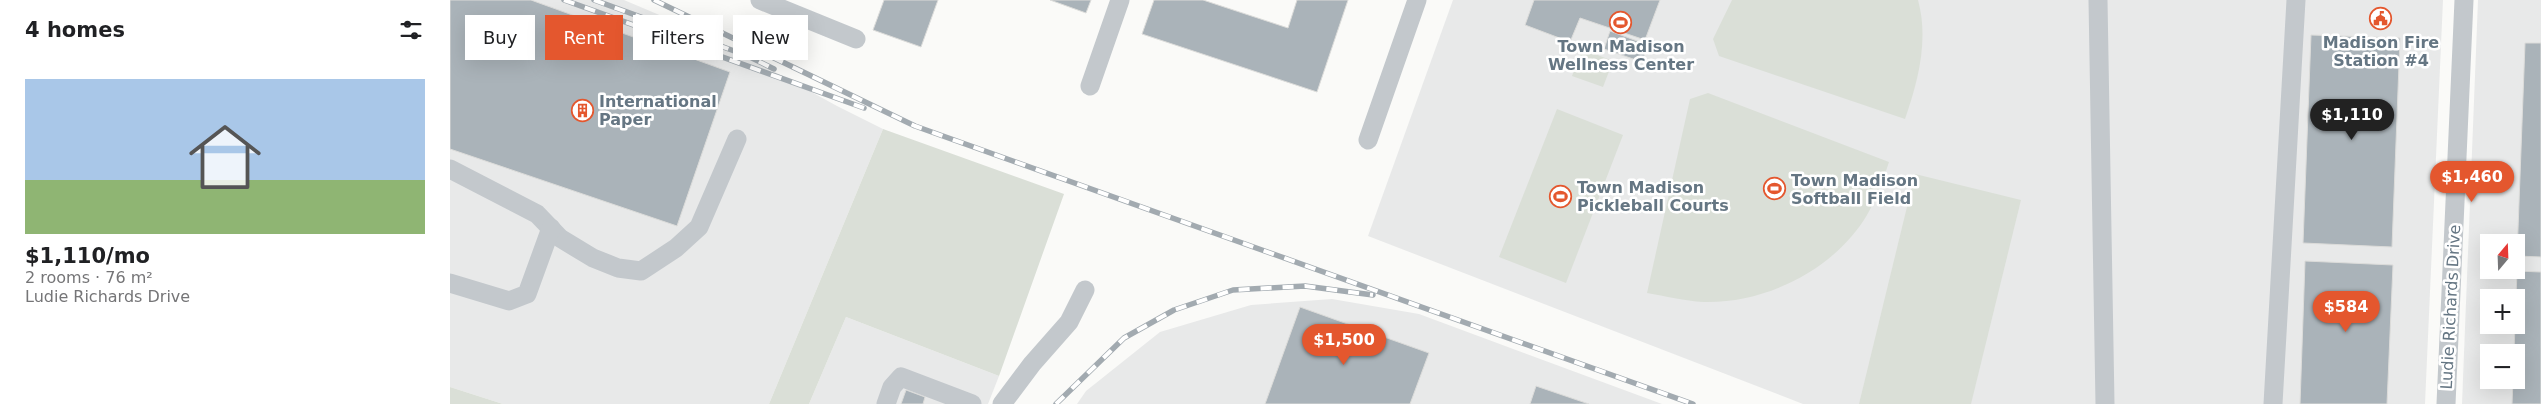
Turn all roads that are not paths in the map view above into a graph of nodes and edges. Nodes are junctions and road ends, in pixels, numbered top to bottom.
1 (760, 0) edge
2 (1120, 0) edge
3 (1417, 0) edge
4 (2098, 0) edge
5 (2296, 0) edge
6 (2464, 0) edge
7 (856, 39) dead end
8 (1090, 86) dead end
9 (737, 139) dead end
10 (1368, 140) dead end
11 (450, 169) edge
12 (551, 228) junction
13 (450, 284) edge
14 (1085, 290) dead end
15 (886, 404) edge
16 (972, 404) edge
17 (1002, 404) edge
18 (2105, 404) edge
19 (2273, 404) edge
20 (2446, 404) edge

1 - 7 street
2 - 8 street
3 - 10 street
4 - 18 street
5 - 19 street
6 - 20 street, Ludie Richards Drive
9 - 12 street
11 - 12 street
12 - 13 street
14 - 17 street
15 - 16 street

